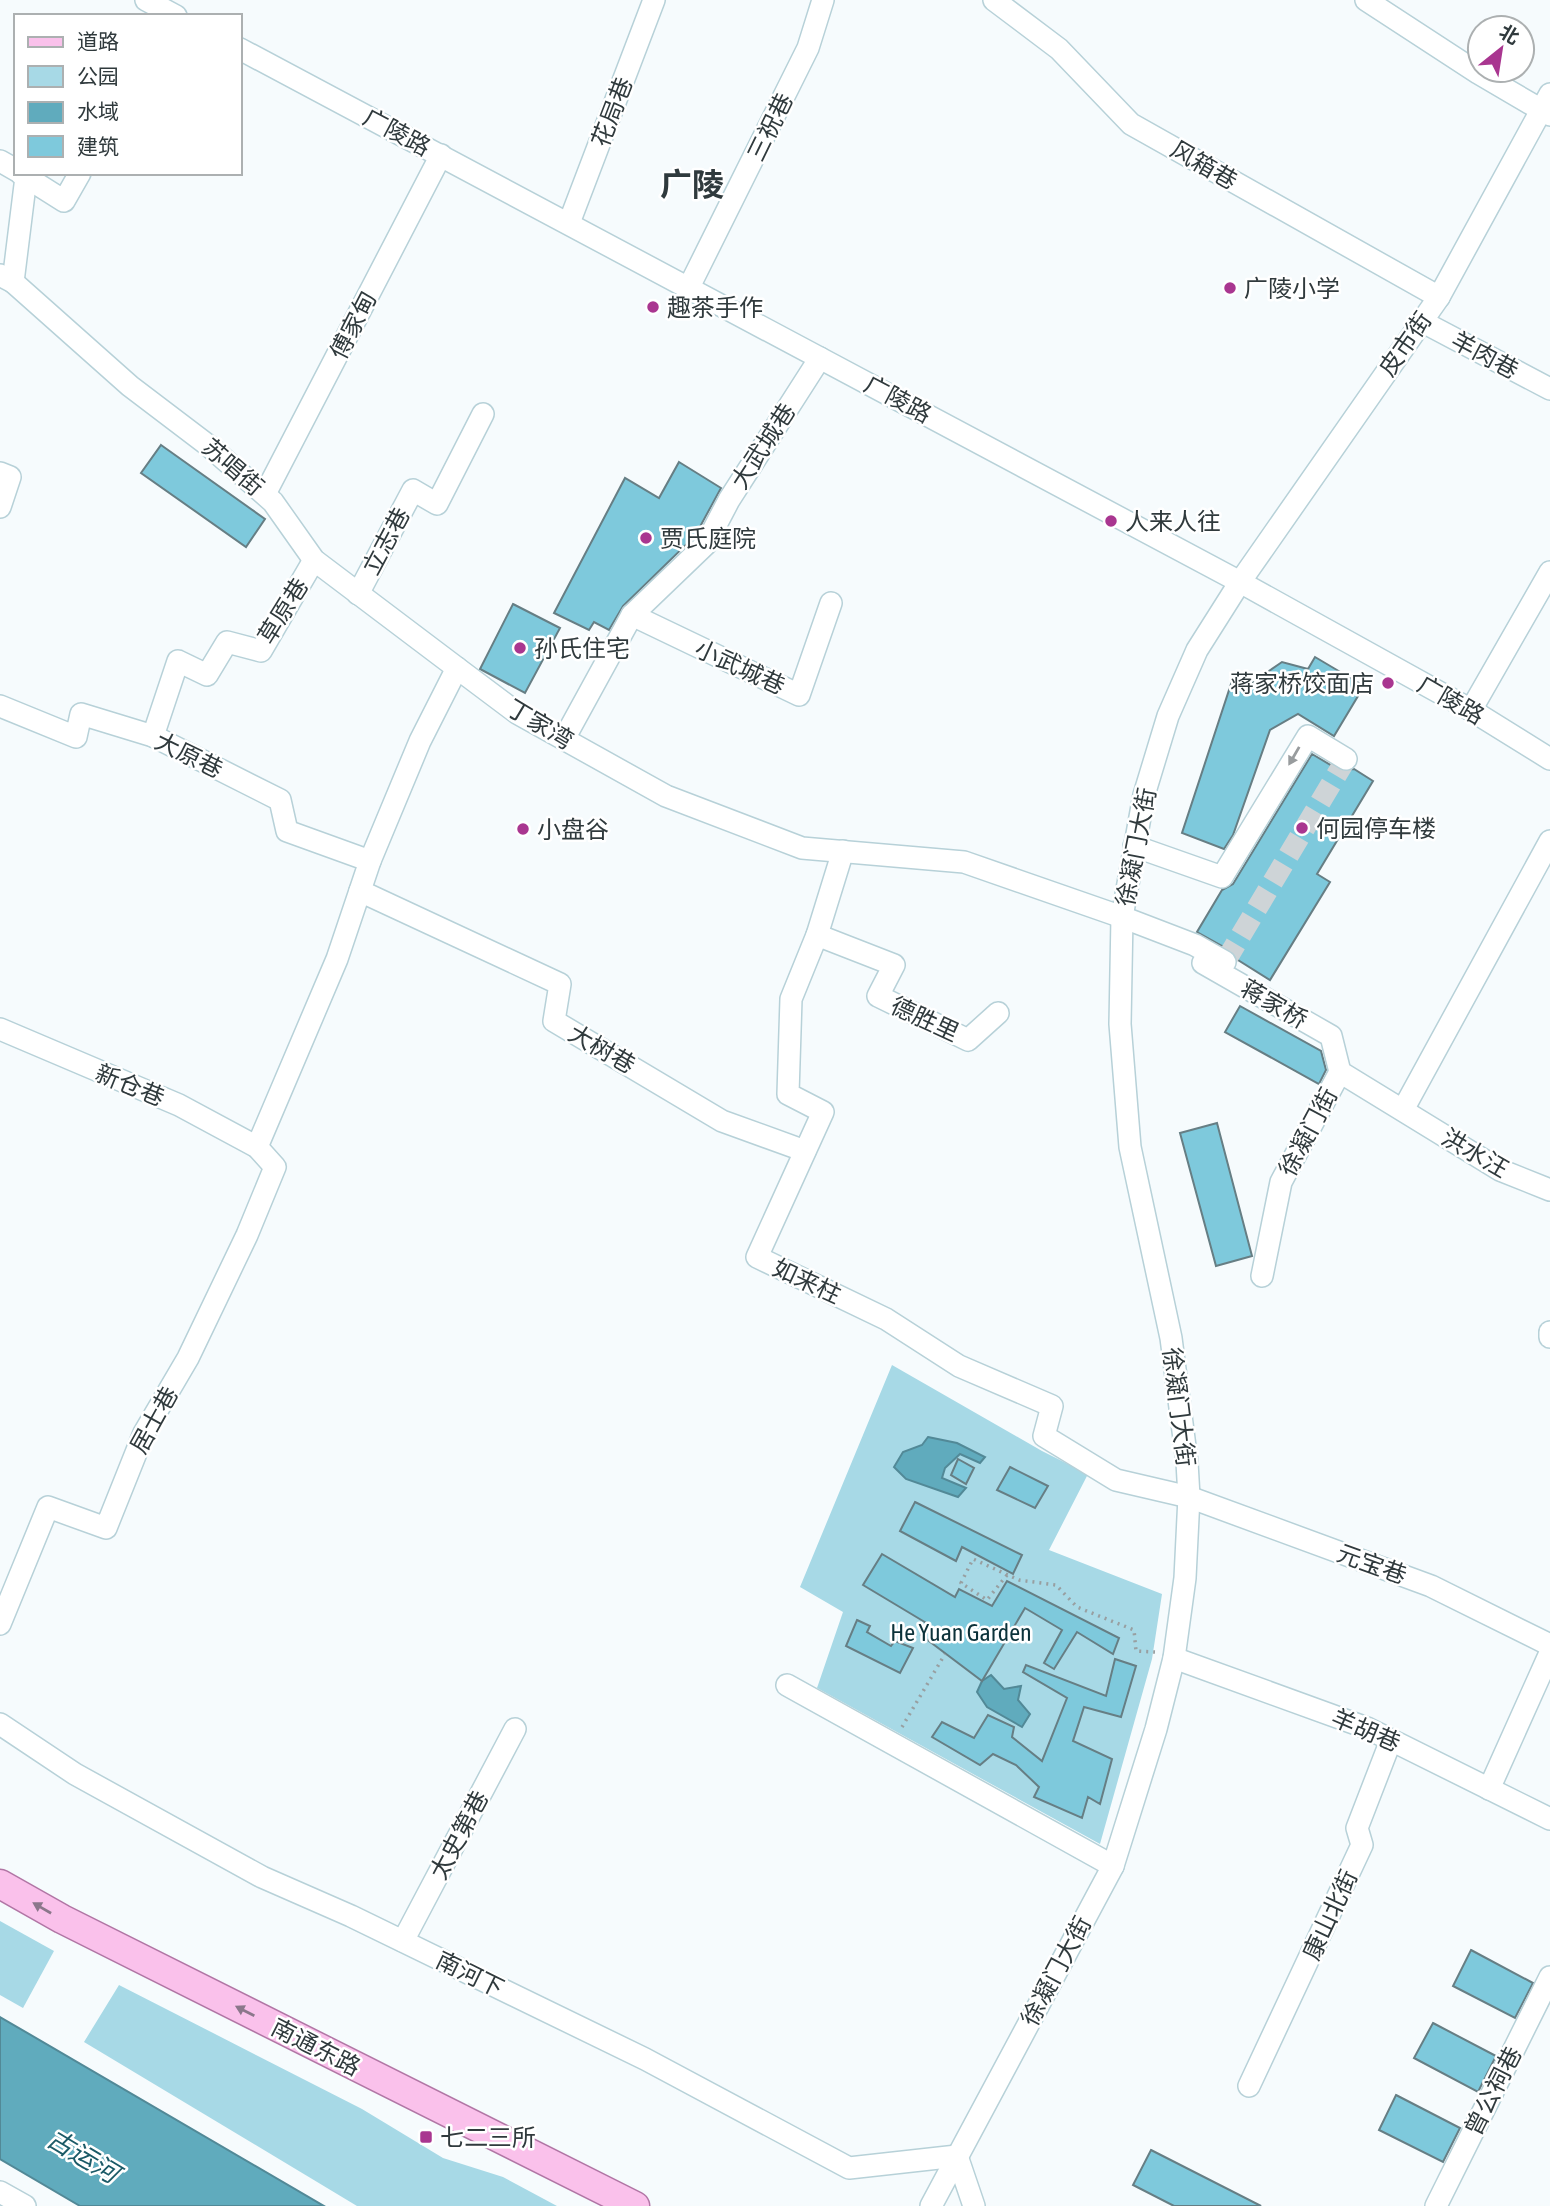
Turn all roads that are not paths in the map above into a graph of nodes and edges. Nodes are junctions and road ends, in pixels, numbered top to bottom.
1 (146, 0) edge
2 (654, 0) edge
3 (822, 0) edge
4 (994, 0) edge
5 (1366, 0) edge
6 (171, 14) edge
7 (242, 50) edge
8 (1547, 106) edge
9 (441, 155) junction
10 (21, 175) edge
11 (23, 175) edge
12 (79, 175) edge
13 (569, 223) junction
14 (7, 278) edge
15 (689, 287) junction
16 (1439, 297) junction
17 (1421, 321) junction
18 (820, 358) junction
19 (1550, 389) edge
20 (483, 414) dead end
21 (0, 473) edge
22 (265, 494) junction
23 (0, 507) edge
24 (314, 560) junction
25 (1550, 572) edge
26 (1240, 582) junction
27 (358, 594) junction
28 (831, 603) dead end
29 (632, 615) junction
30 (457, 668) junction
31 (0, 706) edge
32 (1471, 710) junction
33 (153, 736) junction
34 (564, 739) junction
35 (1346, 759) dead end
36 (1550, 759) edge
37 (1550, 841) edge
38 (1134, 846) junction
39 (843, 851) junction
40 (370, 860) junction
41 (360, 891) junction
42 (1122, 917) junction
43 (817, 935) junction
44 (1225, 962) dead end
45 (998, 1013) dead end
46 (0, 1030) edge
47 (1340, 1072) junction
48 (1404, 1108) junction
49 (257, 1147) junction
50 (805, 1151) junction
51 (1550, 1191) edge
52 (1262, 1276) dead end
53 (1189, 1497) junction
54 (0, 1624) edge
55 (1550, 1645) edge
56 (1550, 1653) edge
57 (1174, 1658) junction
58 (787, 1685) dead end
59 (0, 1724) edge
60 (516, 1729) dead end
61 (1391, 1740) junction
62 (1489, 1789) junction
63 (1550, 1819) edge
64 (1113, 1866) junction
65 (0, 1884) edge
66 (0, 1906) edge
67 (402, 1941) junction
68 (1550, 1977) edge
69 (1249, 2086) dead end
70 (957, 2156) junction
71 (0, 2192) edge
72 (25, 2206) edge
73 (592, 2206) edge
74 (635, 2206) edge
75 (931, 2206) edge
76 (974, 2206) edge
77 (1436, 2206) edge

1 - 6 street
2 - 13 street, 花局巷
3 - 15 street, 三祝巷
4 - 16 street, 风箱巷
5 - 8 street
7 - 9 street, 广陵路
8 - 16 street, 皮市街
9 - 13 street, 广陵路
9 - 22 street, 傅家甸
10 - 14 street
11 - 12 street
13 - 15 street, 广陵路
14 - 22 street, 苏唱街
15 - 18 street, 广陵路
16 - 17 street, 皮市街
17 - 19 street, 羊肉巷
17 - 26 street, 皮市街
18 - 26 street, 广陵路
18 - 29 street, 大武城巷
20 - 27 street, 立志巷
21 - 23 street
22 - 24 street, 苏唱街
24 - 27 street, 苏唱街
24 - 33 street, 草原巷
25 - 32 street
26 - 32 street, 广陵路
26 - 38 street, 徐凝门大街
27 - 30 street, 苏唱街
28 - 29 street, 小武城巷
29 - 34 street, 大武城巷
30 - 34 street, 丁家湾
30 - 40 street
31 - 33 street, 大原巷
32 - 36 street, 广陵路
33 - 40 street, 大原巷
34 - 39 street, 丁家湾
35 -> 38 street
37 - 48 street
38 - 42 street, 徐凝门大街
39 - 42 street, 丁家湾
39 - 43 street, 如来柱
40 - 41 street
41 - 49 street
41 - 50 street, 大树巷
42 - 44 street
42 - 47 street, 蒋家桥
42 - 53 street, 徐凝门大街
43 - 45 street, 德胜里
43 - 50 street, 如来柱
46 - 49 street, 新仓巷
47 - 48 street
47 - 52 street, 徐凝门街
48 - 51 street, 洪水汪
49 - 54 street, 居士巷
50 - 53 street, 如来柱
53 - 55 street, 元宝巷
53 - 57 street, 徐凝门大街
56 - 62 street
57 - 61 street, 羊胡巷
57 - 64 street, 徐凝门大街
58 - 64 street
59 - 67 street, 南河下
60 - 67 street, 太史第巷
61 - 62 street, 羊胡巷
61 - 69 street, 康山北街
62 - 63 street, 羊胡巷
64 - 70 street, 徐凝门大街
74 -> 65 main road, 南通东路
66 - 73 main road, 南通东路
67 - 70 street, 南河下
68 - 77 street, 曾公祠巷
70 - 75 street, 徐凝门大街
70 - 76 street
71 - 72 street

